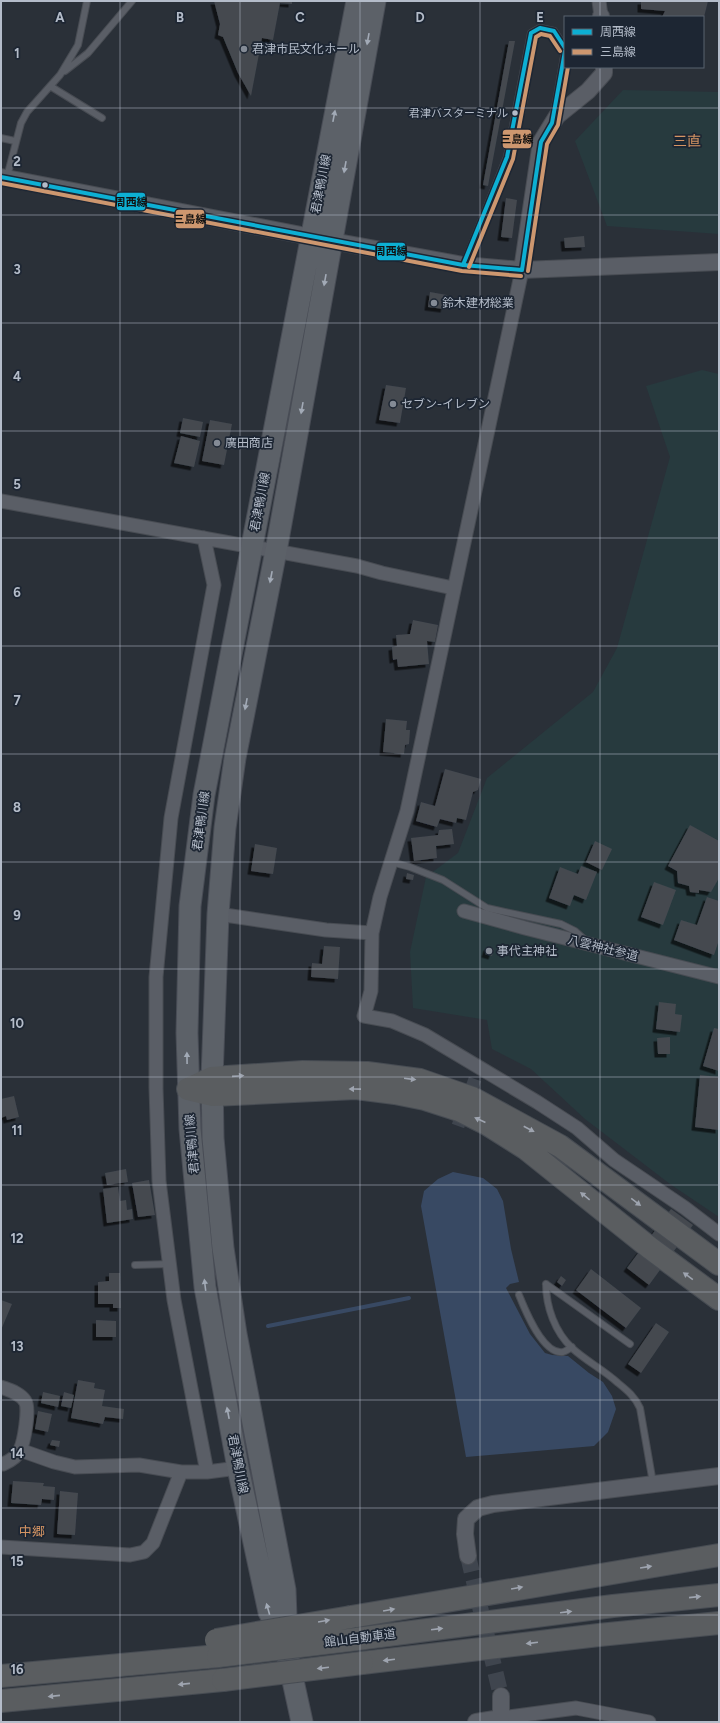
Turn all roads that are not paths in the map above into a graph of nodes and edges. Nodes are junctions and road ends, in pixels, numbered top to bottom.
1 (87, 1) edge
2 (132, 1) edge
3 (357, 1) edge
4 (375, 1) edge
5 (564, 48) edge
6 (564, 56) edge
7 (604, 68) edge
8 (60, 75) junction
9 (50, 86) junction
10 (102, 118) dead end
11 (552, 123) junction
12 (1, 138) edge
13 (15, 141) junction
14 (4, 177) edge
15 (310, 237) junction
16 (332, 242) junction
17 (719, 262) edge
18 (463, 265) junction
19 (522, 270) junction
20 (1, 501) edge
21 (204, 538) junction
22 (251, 547) junction
23 (276, 551) junction
24 (453, 588) junction
25 (391, 862) junction
26 (464, 911) dead end
27 (218, 914) junction
28 (372, 933) junction
29 (590, 944) junction
30 (719, 977) edge
31 (212, 1086) junction
32 (188, 1089) junction
33 (719, 1234) edge
34 (170, 1264) junction
35 (719, 1264) edge
36 (135, 1265) dead end
37 (519, 1295) dead end
38 (719, 1299) edge
39 (630, 1344) dead end
40 (572, 1347) junction
41 (1, 1387) edge
42 (20, 1450) junction
43 (3, 1464) dead end
44 (238, 1468) junction
45 (181, 1472) junction
46 (207, 1472) junction
47 (719, 1476) edge
48 (654, 1484) junction
49 (1, 1547) edge
50 (719, 1555) edge
51 (468, 1556) tunnel mouth
52 (719, 1594) edge
53 (719, 1623) edge
54 (719, 1630) edge
55 (599, 1635) junction
56 (285, 1644) junction
57 (217, 1648) junction
58 (11, 1676) edge
59 (501, 1696) tunnel mouth
60 (1, 1702) edge
61 (502, 1720) edge
62 (302, 1722) edge
63 (476, 1722) edge
64 (649, 1722) edge

1 - 8 lane
2 - 8 lane
15 -> 3 main road, 君津鴨川線
4 -> 16 main road, 君津鴨川線
5 - 18 lane
6 - 11 lane
7 - 11 street
8 - 9 lane
9 - 10 lane
9 - 13 lane
11 - 19 street
12 - 13 lane
13 - 14 lane
14 - 15 street
15 - 16 street
15 - 22 main road, 君津鴨川線
16 - 18 street
16 -> 23 main road, 君津鴨川線
17 - 19 street
18 - 19 street
19 - 24 street
20 - 21 street
21 - 22 street
21 - 34 street
22 - 23 street
32 -> 22 main road, 君津鴨川線
23 - 24 street
23 -> 27 main road, 君津鴨川線
24 - 25 street
25 - 28 street
25 - 29 lane
26 - 29 street, 八雲神社参道
27 - 28 street
27 - 31 main road, 君津鴨川線
28 - 33 street
29 - 30 street, 八雲神社参道
31 - 32 highway
31 -> 35 highway
38 -> 31 highway
31 - 56 main road, 君津鴨川線
44 -> 32 main road, 君津鴨川線
34 - 36 lane
34 - 46 street
37 - 40 lane
39 - 40 lane
40 - 48 lane
41 - 42 street
42 - 43 street
42 - 45 street
44 - 46 street
56 -> 44 main road, 君津鴨川線
45 - 46 street
45 - 49 street
47 - 48 street
48 - 51 street
57 -> 50 highway, bridge
57 -> 52 highway, 館山自動車道, bridge
53 - 55 highway, 館山自動車道
54 - 55 highway
55 -> 60 highway, 館山自動車道, bridge
56 - 62 main road, 君津鴨川線
57 - 58 highway
59 - 61 street
61 - 63 street
61 - 64 street

